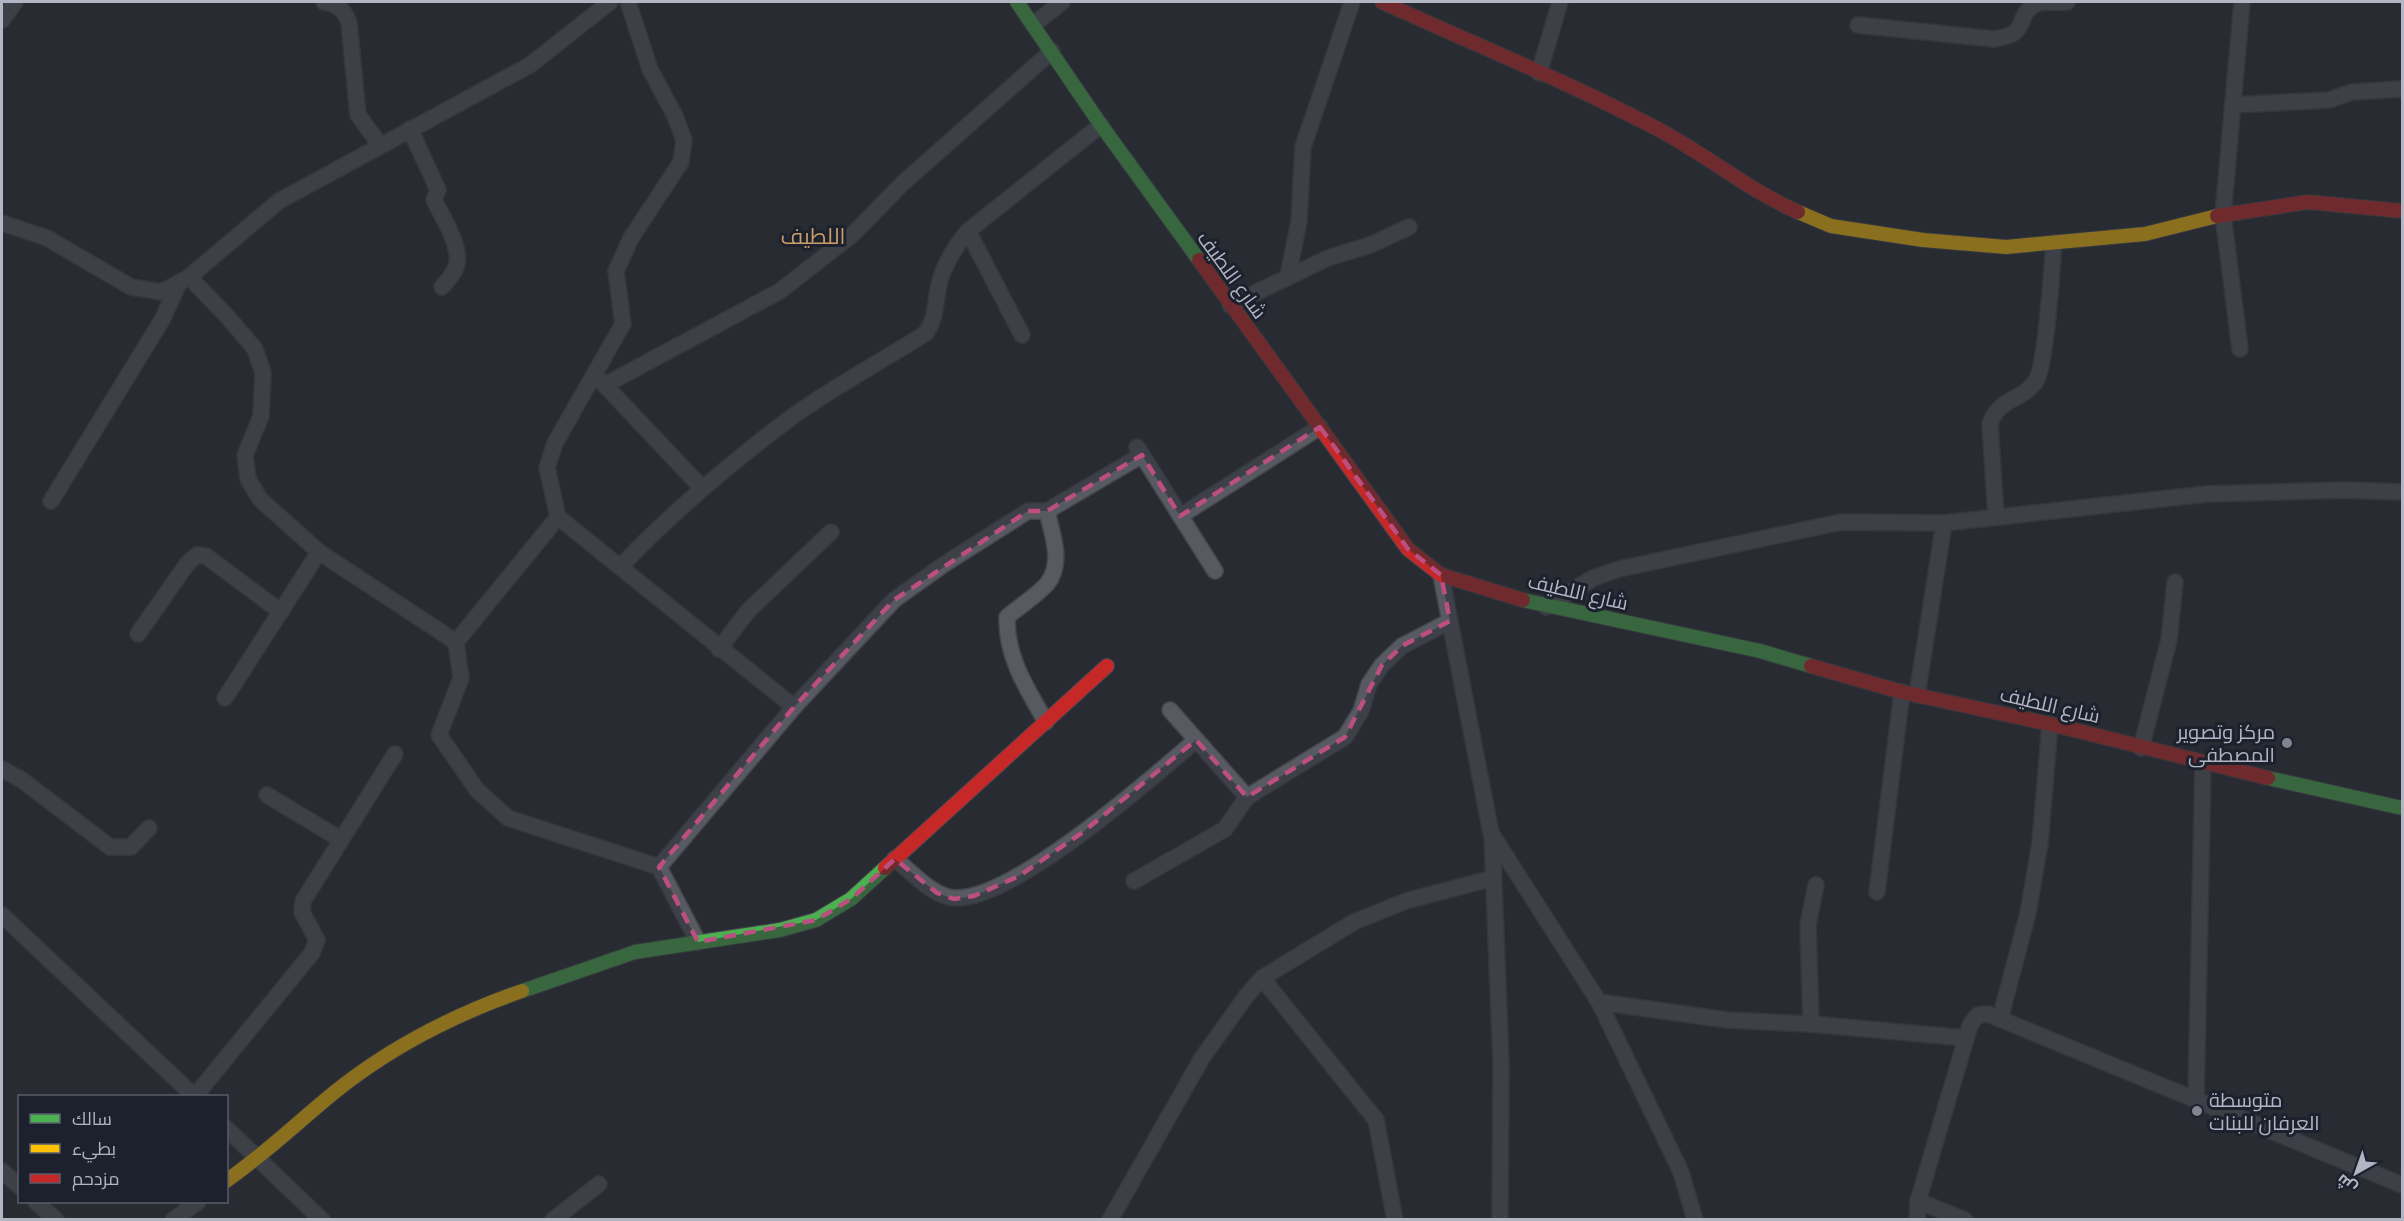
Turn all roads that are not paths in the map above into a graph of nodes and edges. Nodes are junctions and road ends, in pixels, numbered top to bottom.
1 (15, 2) edge
2 (324, 2) edge
3 (610, 2) edge
4 (628, 2) edge
5 (1017, 2) edge
6 (1062, 2) edge
7 (1352, 2) edge
8 (1382, 2) edge
9 (1560, 2) edge
10 (2067, 2) edge
11 (2242, 2) edge
12 (2, 20) edge
13 (1033, 25) junction
14 (1858, 25) dead end
15 (1052, 51) junction
16 (1539, 74) junction
17 (2403, 89) edge
18 (2233, 105) junction
19 (1101, 125) junction
20 (410, 129) junction
21 (380, 145) junction
22 (2403, 211) edge
23 (2223, 215) junction
24 (2, 223) edge
25 (1409, 227) dead end
26 (968, 231) junction
27 (2054, 243) junction
28 (1288, 276) junction
29 (184, 280) junction
30 (442, 286) dead end
31 (1230, 305) junction
32 (1022, 335) dead end
33 (2240, 349) dead end
34 (600, 380) junction
35 (1320, 426) junction
36 (702, 488) junction
37 (2403, 492) edge
38 (51, 501) dead end
39 (1047, 511) junction
40 (1180, 516) junction
41 (558, 517) junction
42 (1996, 517) junction
43 (1944, 523) junction
44 (831, 532) dead end
45 (319, 552) junction
46 (620, 567) junction
47 (1215, 571) dead end
48 (1441, 575) junction
49 (2175, 582) dead end
50 (1546, 606) junction
51 (281, 612) junction
52 (1450, 621) junction
53 (138, 634) dead end
54 (456, 642) junction
55 (718, 649) junction
56 (1107, 666) dead end
57 (1910, 694) junction
58 (225, 698) dead end
59 (794, 707) junction
60 (1170, 710) dead end
61 (1046, 722) junction
62 (2050, 724) junction
63 (1196, 740) junction
64 (2140, 748) junction
65 (395, 754) dead end
66 (2203, 764) junction
67 (2, 769) edge
68 (267, 795) dead end
69 (1247, 797) junction
70 (2403, 808) edge
71 (149, 828) dead end
72 (1491, 833) junction
73 (340, 839) junction
74 (895, 859) junction
75 (659, 867) junction
76 (1493, 878) junction
77 (1134, 881) dead end
78 (1816, 885) dead end
79 (1877, 892) dead end
80 (2, 915) edge
81 (698, 942) junction
82 (1262, 978) junction
83 (1599, 1002) junction
84 (2000, 1019) junction
85 (1811, 1024) junction
86 (1966, 1038) junction
87 (193, 1095) edge
88 (195, 1095) edge
89 (2196, 1099) junction
90 (228, 1130) edge
91 (259, 1158) junction
92 (2, 1172) edge
93 (228, 1180) edge
94 (599, 1184) dead end
95 (18, 1185) edge
96 (2403, 1185) edge
97 (1918, 1201) junction
98 (37, 1203) edge
99 (197, 1203) edge
100 (56, 1220) edge
101 (173, 1220) edge
102 (322, 1220) edge
103 (553, 1220) edge
104 (1110, 1220) edge
105 (1395, 1220) edge
106 (1500, 1220) edge
107 (1695, 1220) edge
108 (1917, 1220) edge
109 (1965, 1220) edge

1 - 12 street
2 - 21 street
3 - 20 street
4 - 34 street
5 - 13 street, شارع اللطيف
6 - 13 street
7 - 28 street
8 - 16 street
9 - 16 street
10 - 14 street
11 - 18 street
13 - 15 street, شارع اللطيف
15 - 19 street, شارع اللطيف
15 - 34 street
16 - 27 street
17 - 18 street
18 - 23 street
19 - 26 street
19 - 31 street, شارع اللطيف
20 - 21 street
20 - 30 street
21 - 29 street
22 - 23 street
23 - 27 street
23 - 33 street
24 - 29 street
25 - 28 street
26 - 32 street
26 - 36 street
27 - 42 street
28 - 31 street
29 - 38 street
29 - 45 street
31 - 35 street, شارع اللطيف
34 - 36 street
34 - 41 street
35 - 40 street
35 - 48 street, شارع اللطيف
36 - 46 street
37 - 42 street
39 - 40 street
39 - 59 street
39 - 61 street
40 - 47 street
41 - 46 street
41 - 54 street
42 - 43 street
43 - 50 street
43 - 57 street
44 - 55 street
45 - 51 street
45 - 54 street
46 - 55 street
48 - 50 street, شارع اللطيف
48 - 52 street
49 - 64 street
50 - 57 street, شارع اللطيف
51 - 53 street
51 - 58 street
52 - 69 street
52 - 72 street
54 - 75 street
55 - 59 street
56 - 61 street
57 - 62 street, شارع اللطيف
57 - 79 street
59 - 75 street
60 - 63 street
61 - 74 street
62 - 64 street, شارع اللطيف
62 - 84 street
63 - 69 street
63 - 74 street
64 - 66 street, شارع اللطيف
65 - 73 street
66 - 70 street, شارع اللطيف
66 - 89 street
67 - 71 street
68 - 73 street
69 - 77 street
72 - 76 street
72 - 83 street
73 - 88 street
74 - 81 street
75 - 81 street
76 - 82 street
76 - 106 street
78 - 85 street
80 - 87 street
81 - 91 street
82 - 104 street
82 - 105 street
83 - 85 street
83 - 107 street
84 - 86 street
84 - 89 street
85 - 86 street
86 - 97 street
89 - 96 street
90 - 91 street
91 - 93 street
91 - 102 street
92 - 95 street
94 - 103 street
97 - 108 street
97 - 109 street
98 - 100 street
99 - 101 street

